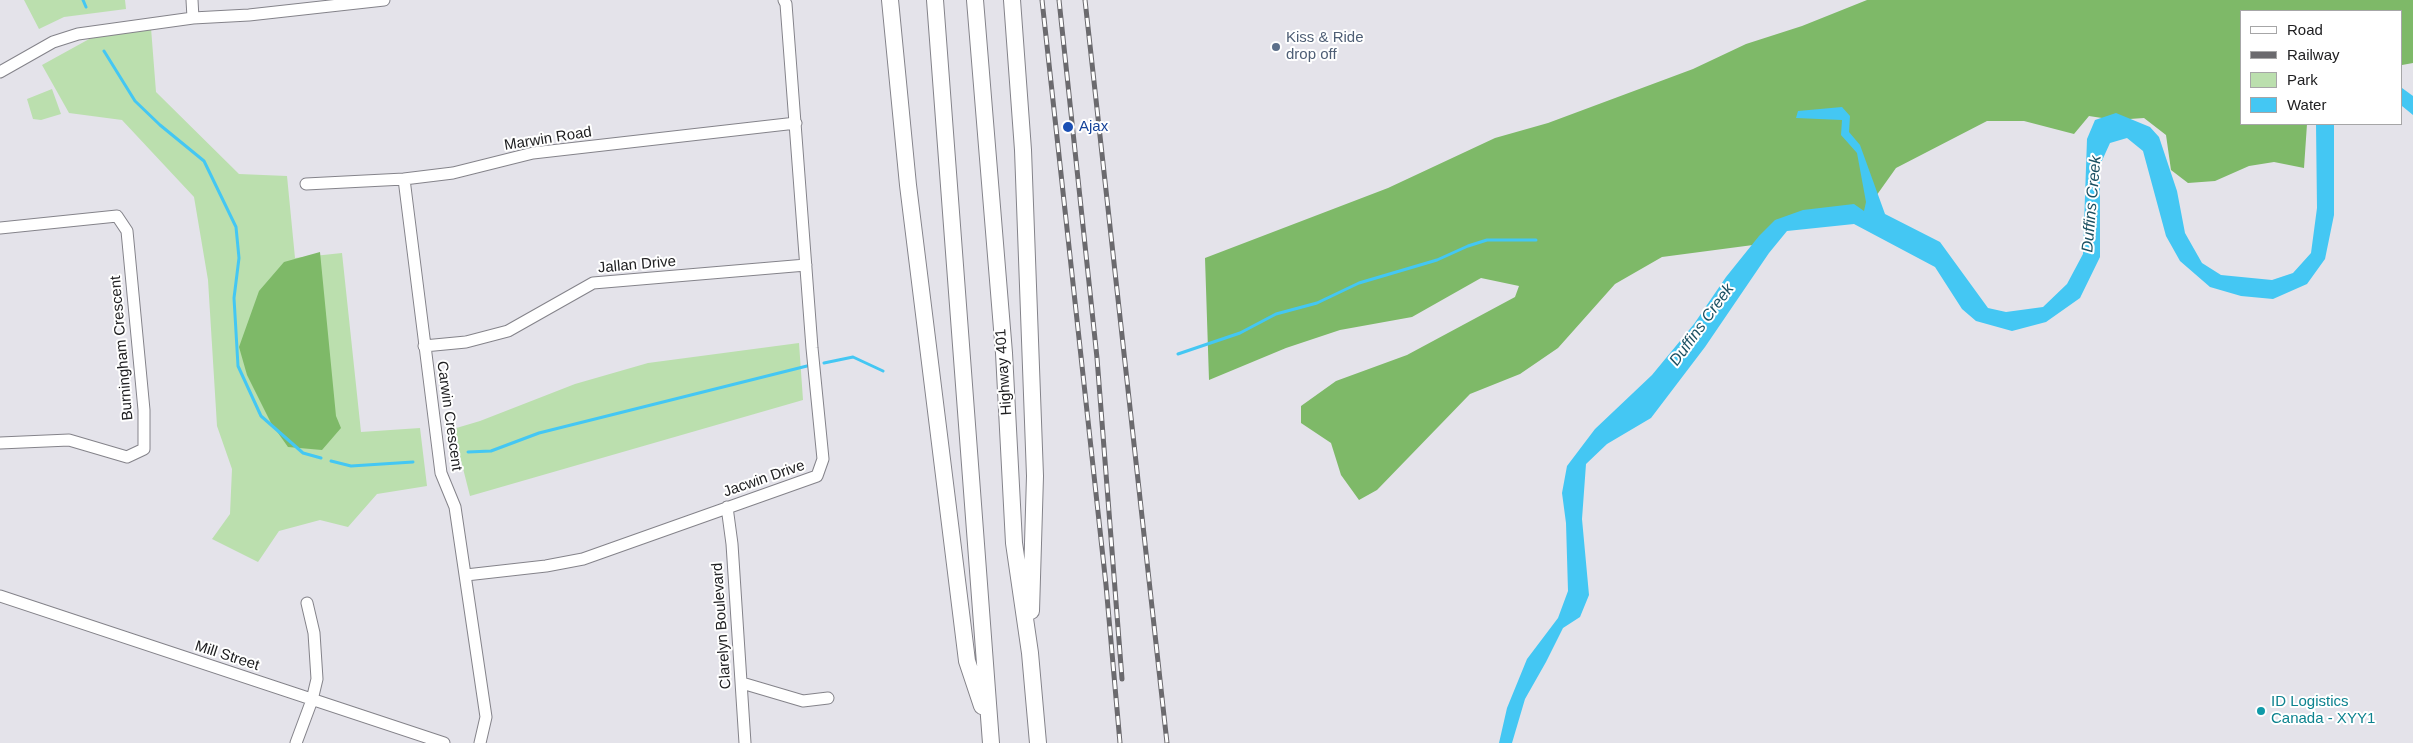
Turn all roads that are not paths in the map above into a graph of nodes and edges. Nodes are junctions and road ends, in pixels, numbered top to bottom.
1 (192, 0) edge
2 (384, 0) edge
3 (784, 0) edge
4 (890, 0) edge
5 (935, 0) edge
6 (975, 0) edge
7 (1012, 0) edge
8 (193, 18) junction
9 (0, 72) edge
10 (796, 123) junction
11 (404, 179) junction
12 (306, 184) dead end
13 (0, 228) edge
14 (806, 265) junction
15 (424, 346) junction
16 (0, 444) edge
17 (727, 508) junction
18 (466, 575) junction
19 (0, 596) edge
20 (307, 604) dead end
21 (1030, 653) junction
22 (742, 683) junction
23 (828, 698) dead end
24 (312, 700) junction
25 (990, 735) edge
26 (296, 743) edge
27 (444, 743) edge
28 (480, 743) edge
29 (745, 743) edge
30 (1038, 743) edge

1 - 8 street
2 - 8 street
3 - 10 street, Jacwin Drive
4 - 25 highway
5 - 25 highway
6 - 21 highway, Highway 401
7 - 21 highway
8 - 9 street
10 - 11 street, Marwin Road
10 - 14 street, Jacwin Drive
11 - 12 street, Marwin Road
11 - 15 street, Carwin Crescent
13 - 16 street, Burningham Crescent
14 - 15 street, Jallan Drive
14 - 17 street, Jacwin Drive
15 - 18 street, Carwin Crescent
17 - 18 street, Jacwin Drive
17 - 22 street, Clarelyn Boulevard
18 - 28 street, Carwin Crescent
19 - 24 street, Mill Street
20 - 24 street
21 - 30 highway, Highway 401
22 - 23 street
22 - 29 street, Clarelyn Boulevard
24 - 26 street
24 - 27 street, Mill Street

